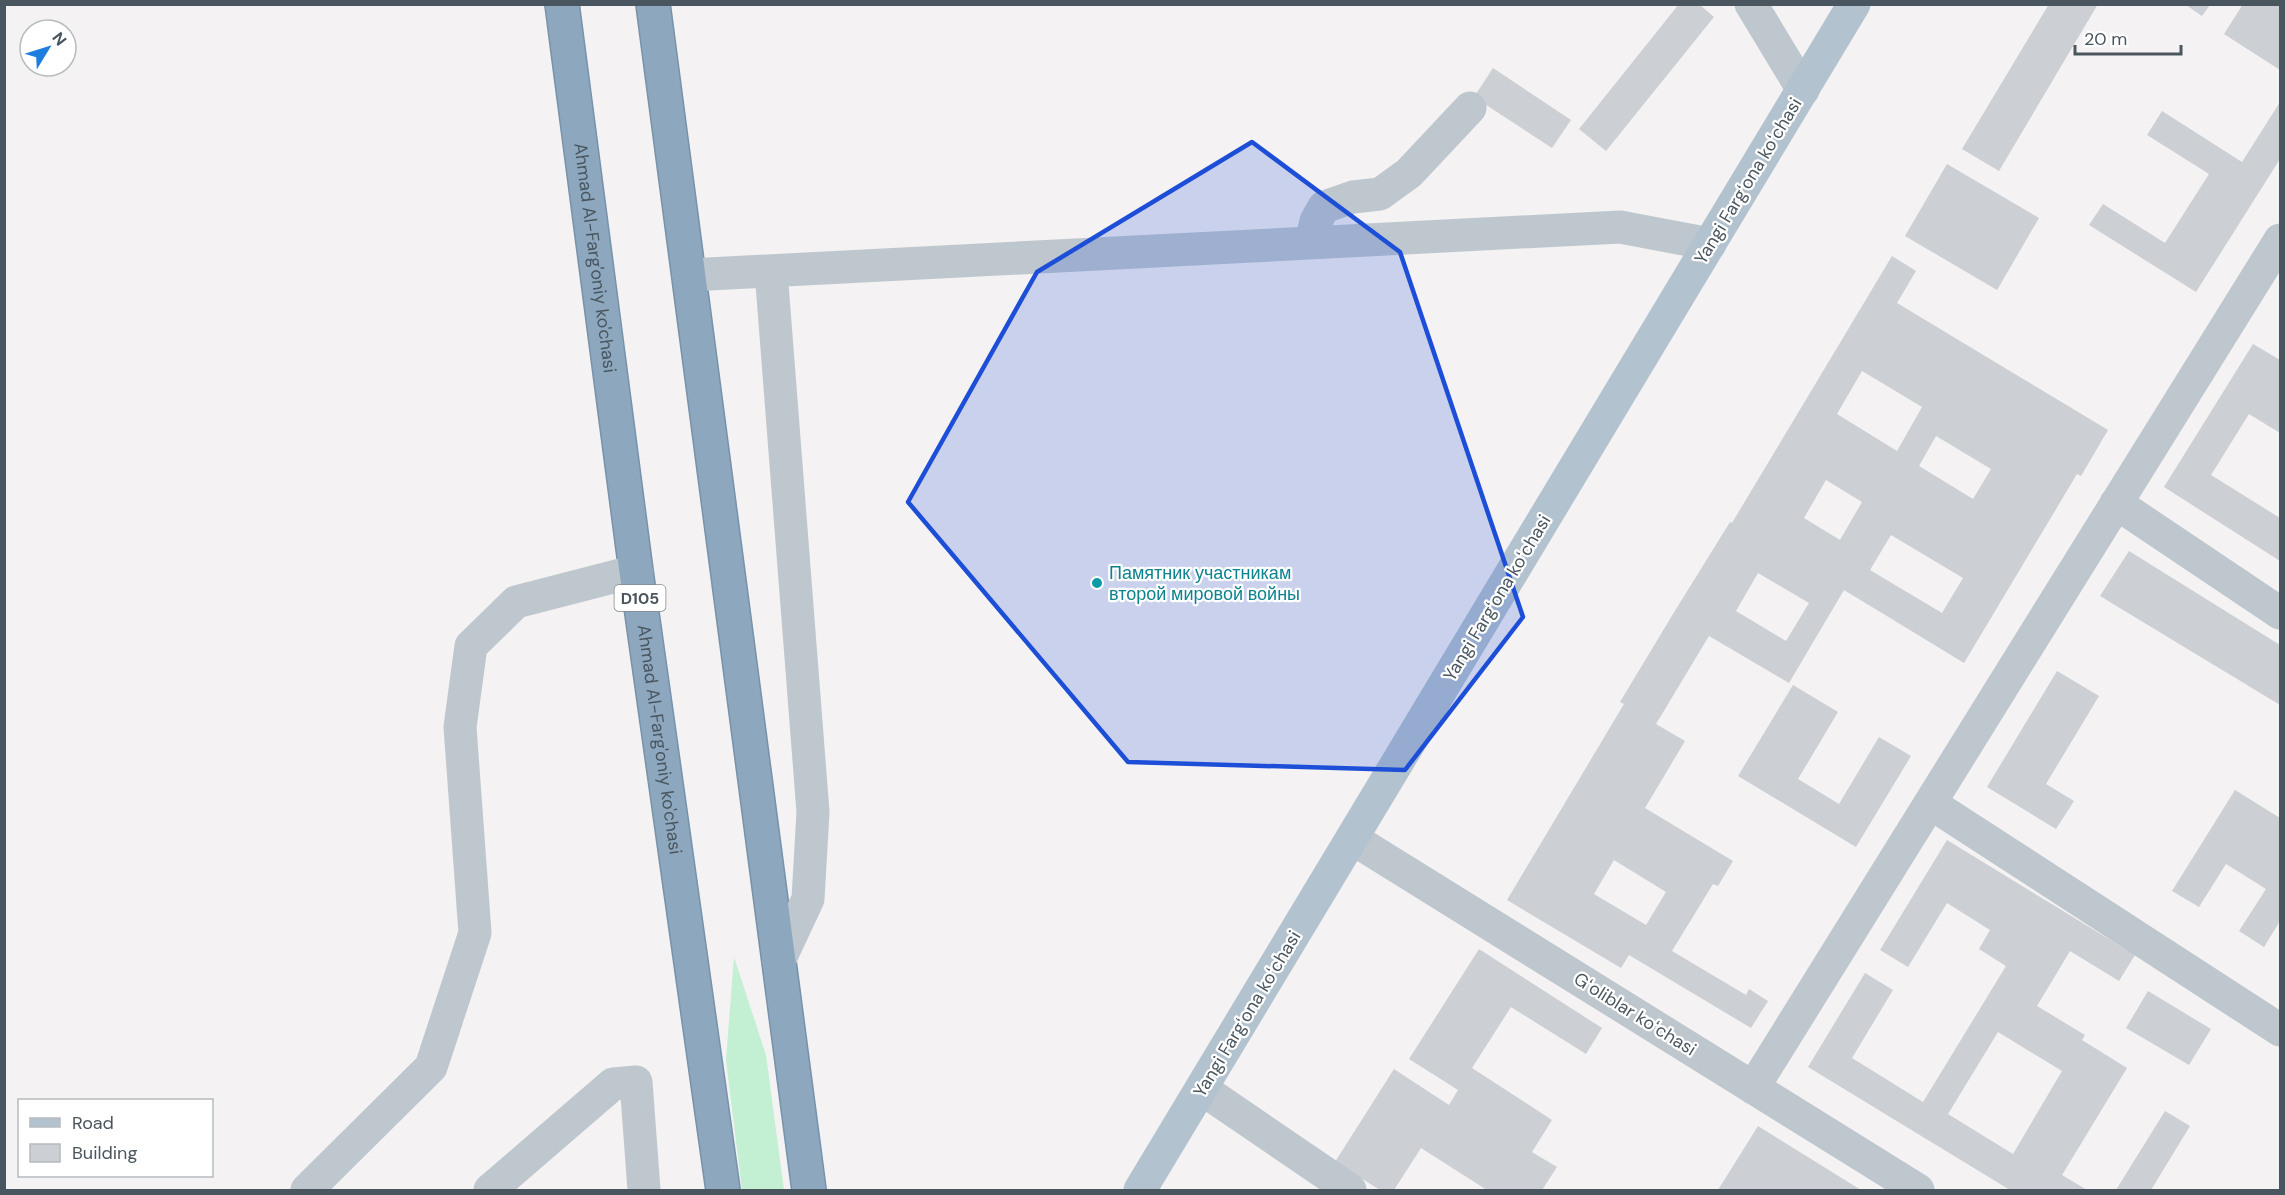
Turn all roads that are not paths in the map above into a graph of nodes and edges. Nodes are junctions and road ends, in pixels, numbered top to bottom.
1 (561, 4) edge
2 (653, 4) edge
3 (1751, 4) edge
4 (1854, 4) edge
5 (1803, 90) junction
6 (1470, 108) dead end
7 (2280, 240) edge
8 (1311, 243) junction
9 (1710, 244) junction
10 (771, 271) junction
11 (689, 275) junction
12 (2116, 503) junction
13 (636, 571) junction
14 (2280, 613) edge
15 (1930, 803) junction
16 (1353, 839) junction
17 (779, 961) junction
18 (2280, 1030) edge
19 (1753, 1088) junction
20 (1202, 1089) junction
21 (641, 1189) edge
22 (307, 1191) edge
23 (490, 1191) edge
24 (723, 1191) edge
25 (809, 1191) edge
26 (1140, 1191) edge
27 (1350, 1191) edge
28 (1918, 1191) edge

1 - 13 highway, Ahmad Al-Farg'oniy ko'chasi / D105
2 - 11 highway
3 - 5 street
4 - 5 main road, Yangi Fargʻona koʻchasi
5 - 9 main road, Yangi Fargʻona koʻchasi
6 - 8 street
7 - 12 street
8 - 9 street
8 - 10 street
9 - 16 main road, Yangi Fargʻona koʻchasi
10 - 11 street
10 - 17 street
11 - 17 highway
12 - 14 street
12 - 15 street
13 - 22 street
13 - 24 highway, Ahmad Al-Farg'oniy ko'chasi / D105
15 - 18 street
15 - 19 street
16 - 19 street, Gʻoliblar koʻchasi
16 - 20 main road, Yangi Fargʻona koʻchasi
17 - 25 highway
19 - 28 street, Gʻoliblar koʻchasi
20 - 26 main road, Yangi Fargʻona koʻchasi
20 - 27 street
21 - 23 street

